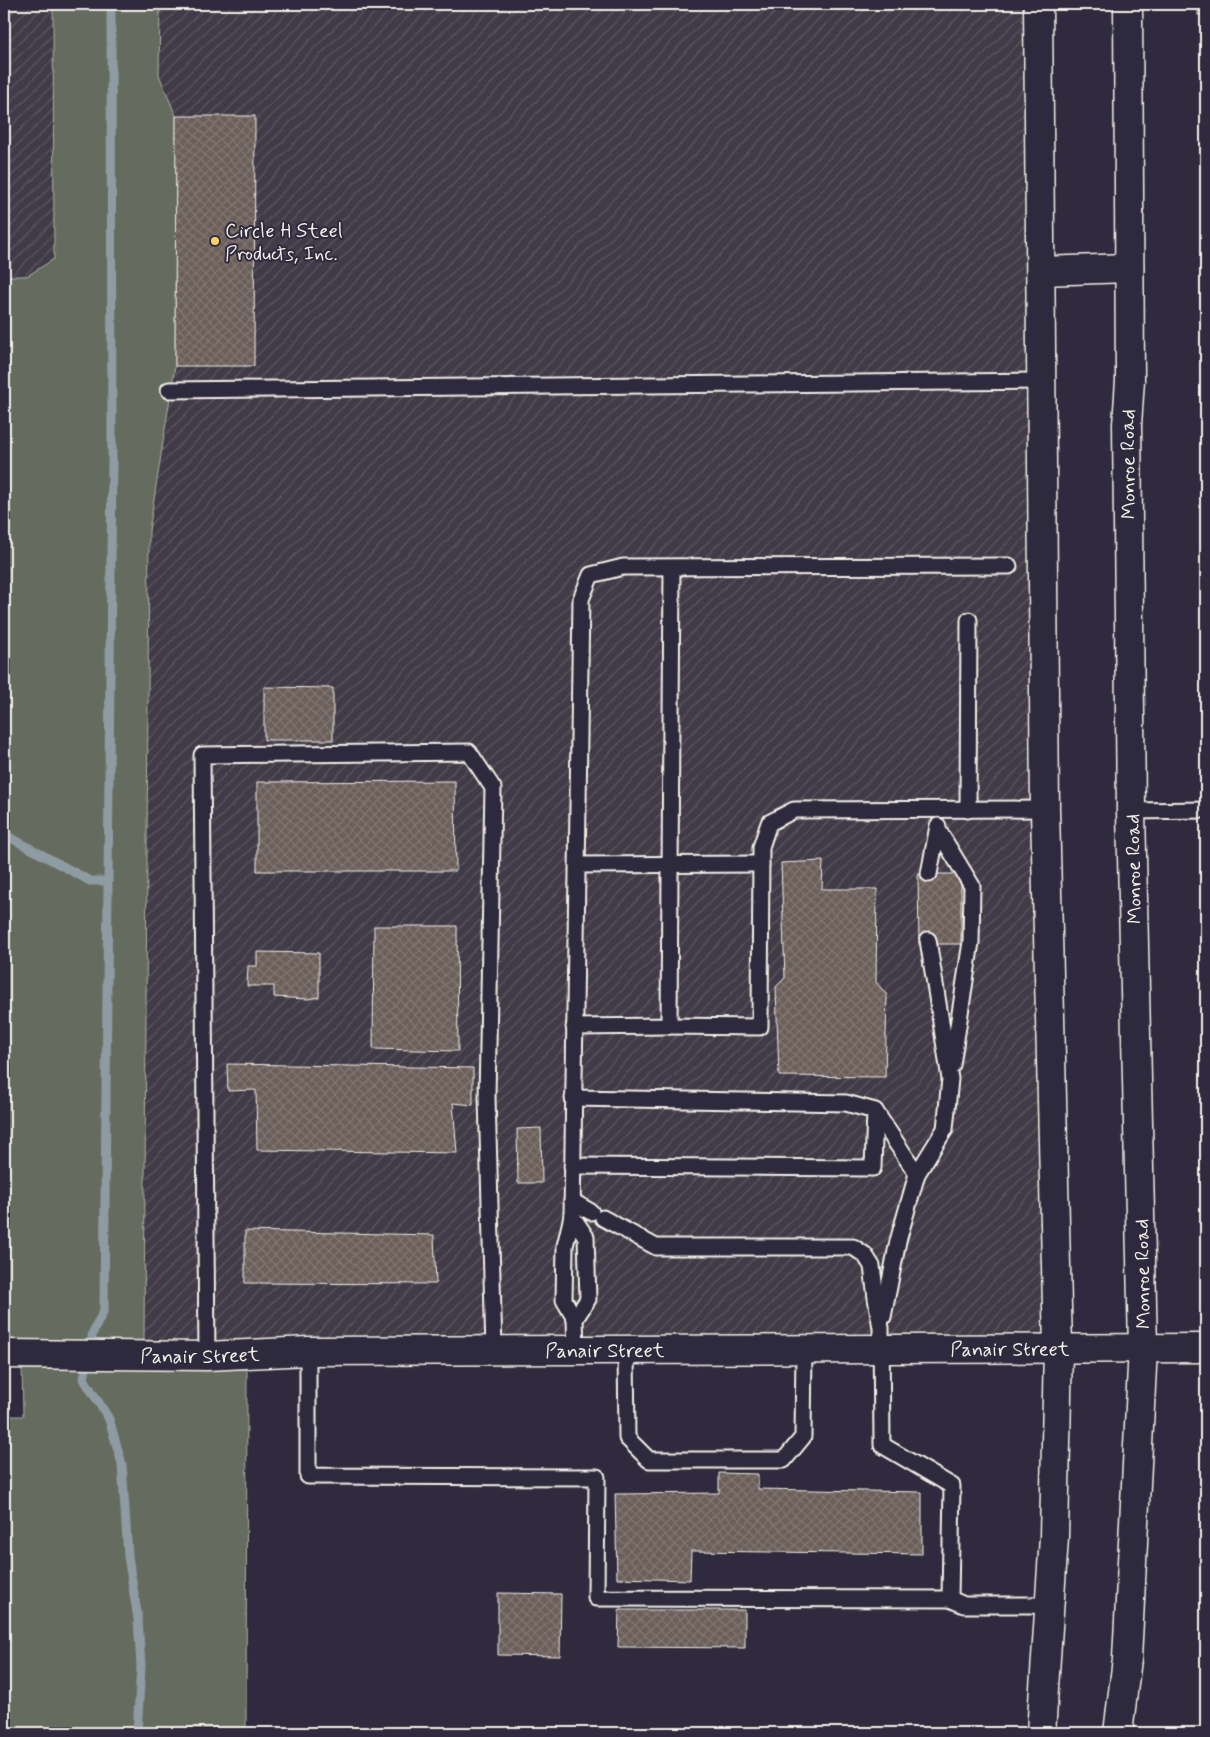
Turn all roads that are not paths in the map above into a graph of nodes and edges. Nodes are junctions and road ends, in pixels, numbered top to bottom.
1 (1038, 4) edge
2 (1128, 4) edge
3 (1129, 268) junction
4 (1041, 270) junction
5 (1042, 381) junction
6 (169, 390) dead end
7 (1009, 566) dead end
8 (672, 568) junction
9 (969, 620) dead end
10 (1045, 809) junction
11 (938, 810) junction
12 (968, 810) junction
13 (1206, 810) edge
14 (1131, 811) junction
15 (938, 830) junction
16 (670, 864) junction
17 (761, 864) junction
18 (577, 865) junction
19 (930, 874) dead end
20 (928, 940) dead end
21 (669, 1026) junction
22 (574, 1027) junction
23 (950, 1079) junction
24 (573, 1098) junction
25 (875, 1111) junction
26 (572, 1166) junction
27 (917, 1174) junction
28 (572, 1208) junction
29 (575, 1319) junction
30 (881, 1339) junction
31 (1058, 1348) junction
32 (1144, 1348) junction
33 (1206, 1348) edge
34 (804, 1349) junction
35 (494, 1350) junction
36 (576, 1350) junction
37 (626, 1350) junction
38 (308, 1351) junction
39 (4, 1354) edge
40 (197, 1355) junction
41 (950, 1599) junction
42 (1050, 1605) junction
43 (1041, 1733) edge
44 (1118, 1733) edge

1 - 4 main road
2 - 3 main road, Monroe Road
3 - 4 main road
3 - 14 main road, Monroe Road
4 - 5 main road
5 - 6 lane
5 - 10 main road
7 - 8 lane
8 - 16 lane
8 - 18 lane
9 - 12 lane
10 - 12 lane
10 - 31 main road
11 - 12 lane
11 - 15 lane
11 - 17 lane
13 - 14 lane
14 - 32 main road, Monroe Road
15 - 19 lane
15 - 23 lane
16 - 17 lane
16 - 18 lane
16 - 21 lane
17 - 21 lane
18 - 22 lane
20 - 23 lane
21 - 22 lane
22 - 24 lane
23 - 27 lane
24 - 25 lane
24 - 26 lane
25 - 26 lane
25 - 27 lane
26 - 28 lane
27 - 30 lane
28 - 29 lane
28 - 29 lane
28 - 30 lane
29 - 36 lane
30 - 31 main road, Panair Street
30 - 34 main road, Panair Street
30 - 41 lane
31 - 32 main road, Panair Street
31 - 42 main road
32 - 33 main road, Panair Street
32 - 44 main road, Monroe Road
34 - 37 main road, Panair Street
34 - 37 lane
35 - 36 main road, Panair Street
35 - 38 main road, Panair Street
35 - 40 lane
36 - 37 main road, Panair Street
38 - 40 main road, Panair Street
38 - 41 lane
39 - 40 main road, Panair Street
41 - 42 lane
42 - 43 main road

